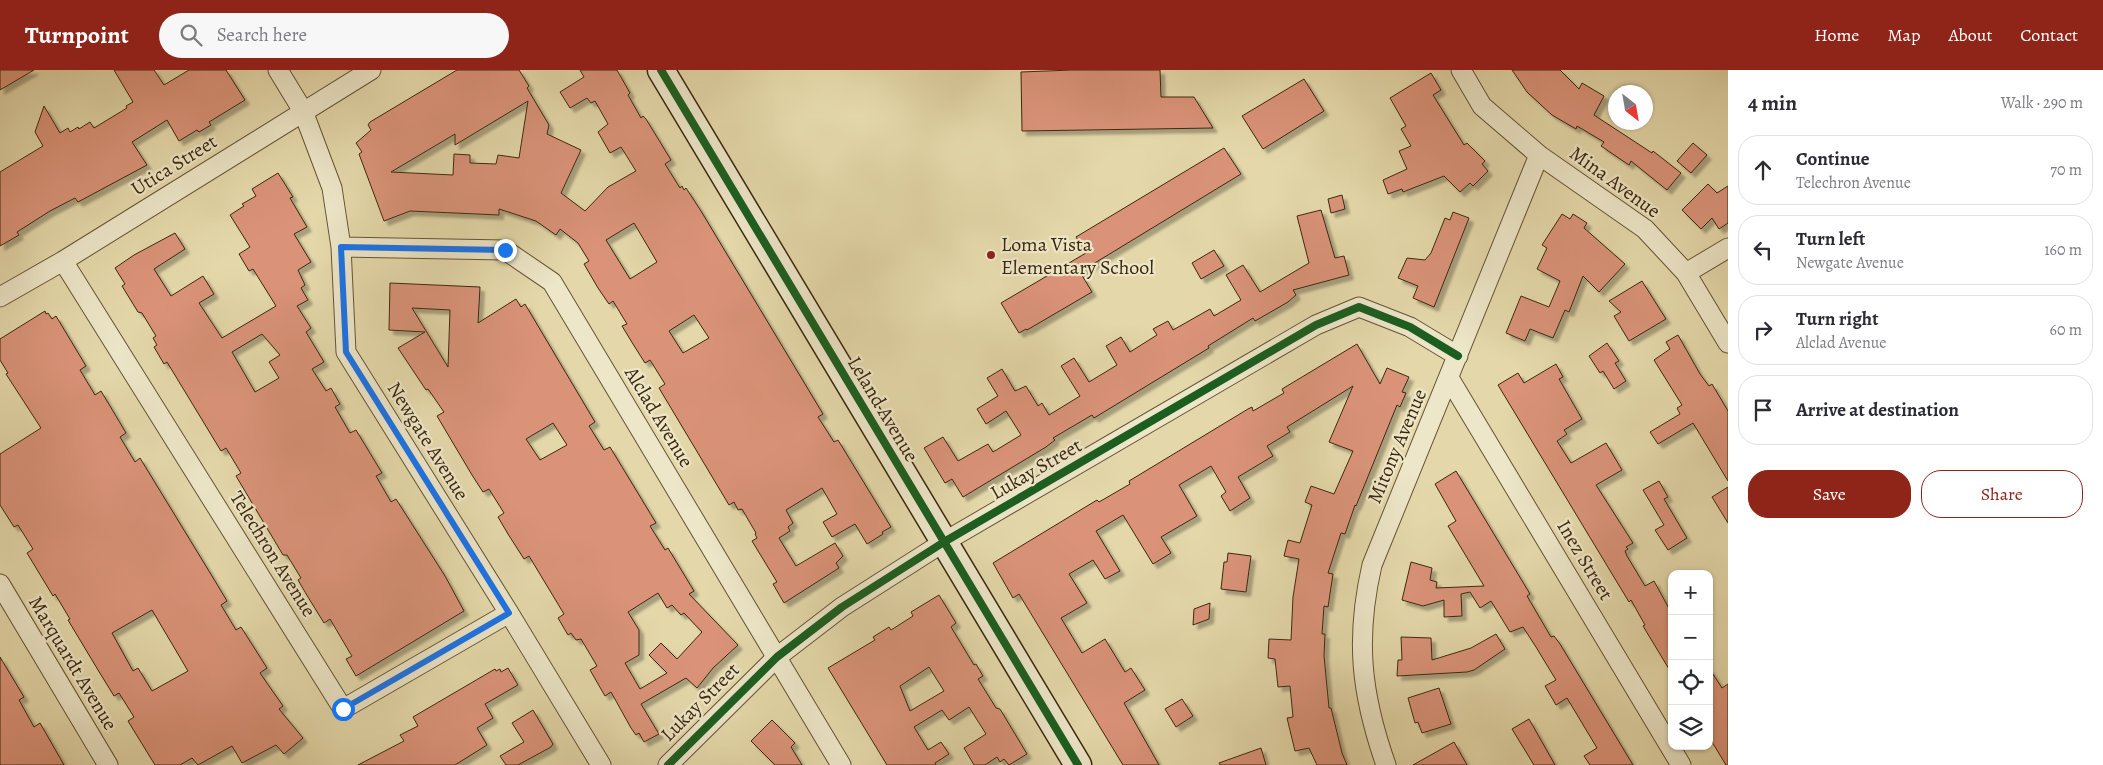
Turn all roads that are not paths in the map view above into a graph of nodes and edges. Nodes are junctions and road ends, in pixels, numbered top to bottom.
1 (278, 70) edge
2 (371, 70) edge
3 (661, 70) edge
4 (1461, 70) edge
5 (303, 111) junction
6 (1539, 155) junction
7 (341, 247) junction
8 (1728, 248) edge
9 (63, 261) junction
10 (1686, 273) junction
11 (0, 297) edge
12 (1728, 343) edge
13 (1458, 356) junction
14 (1449, 378) junction
15 (944, 542) junction
16 (0, 584) edge
17 (509, 613) junction
18 (777, 657) junction
19 (108, 765) edge
20 (601, 765) edge
21 (668, 765) edge
22 (841, 765) edge
23 (1078, 765) edge
24 (1386, 765) edge
25 (1681, 765) edge

1 - 5 street, Newgate Avenue
2 - 5 street, Utica Street
3 - 15 street, Leland Avenue
4 - 6 street, Mina Avenue
5 - 7 street, Newgate Avenue
5 - 9 street, Utica Street
6 - 10 street, Mina Avenue
6 - 13 street, Mitony Avenue
7 - 17 street, Newgate Avenue
7 - 18 street, Alclad Avenue
8 - 10 street
9 - 11 street, Utica Street
9 - 17 street, Telechron Avenue
10 - 12 street, Mina Avenue
13 - 14 street, Mitony Avenue
13 - 15 street, Lukay Street
14 - 24 street, Mitony Avenue
14 - 25 street, Inez Street
15 - 18 street, Lukay Street
15 - 23 street, Leland Avenue
16 - 19 street, Marquardt Avenue
17 - 20 street, Newgate Avenue
18 - 21 street, Lukay Street
18 - 22 street, Alclad Avenue

